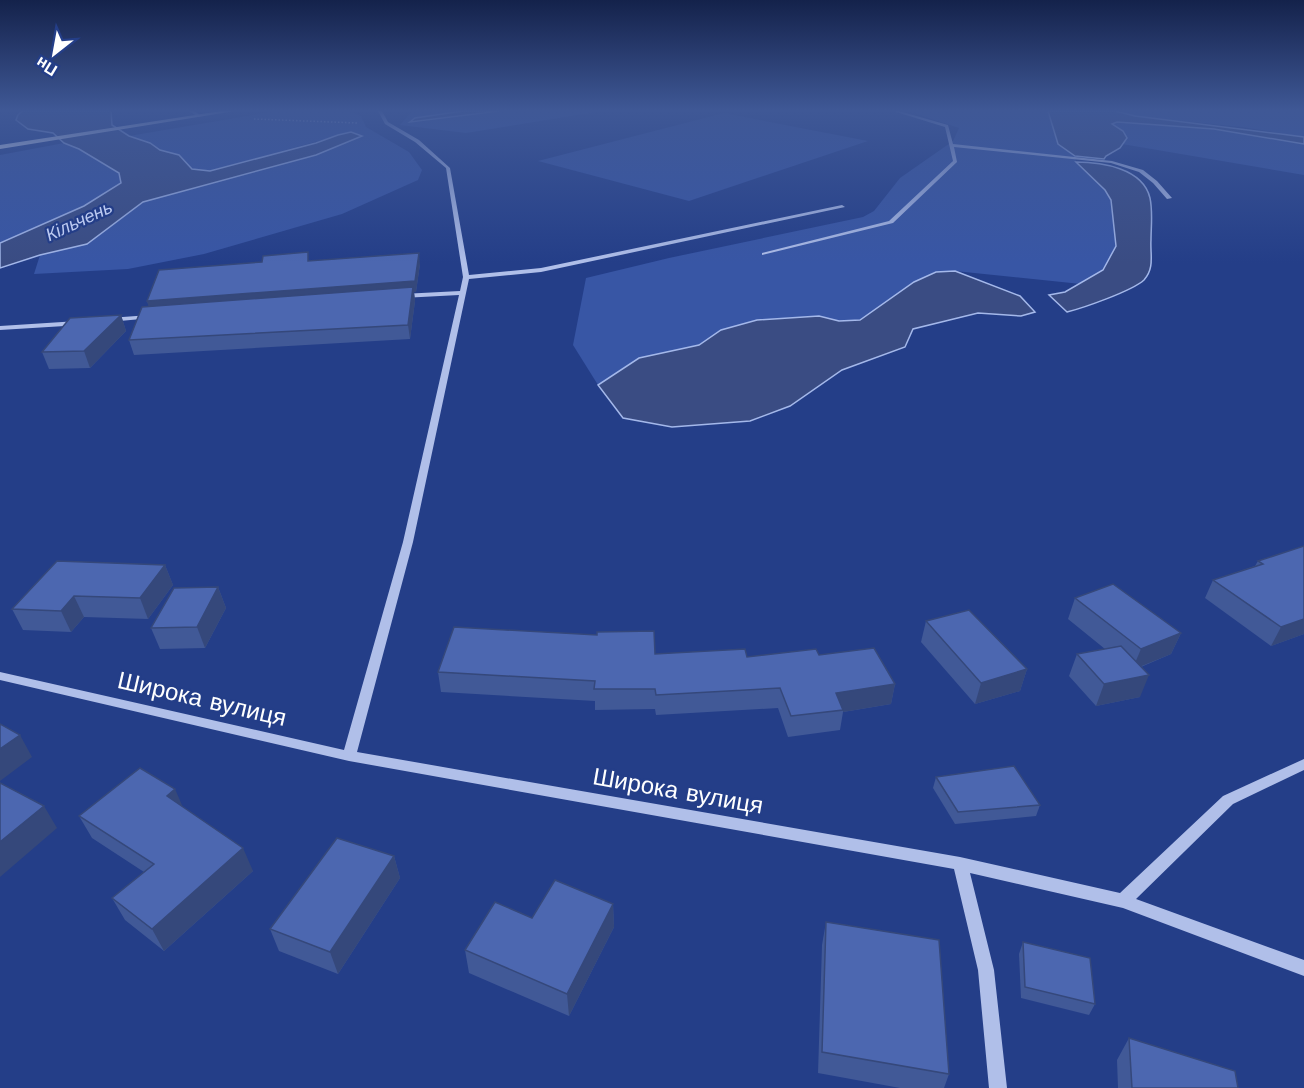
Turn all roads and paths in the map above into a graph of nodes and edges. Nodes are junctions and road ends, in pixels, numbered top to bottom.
1 (441, 162) edge
2 (954, 162) edge
3 (1110, 162) edge
4 (1169, 198) dead end
5 (842, 207) dead end
6 (764, 254) dead end
7 (466, 277) junction
8 (462, 293) junction
9 (398, 297) edge
10 (154, 317) edge
11 (84, 322) edge
12 (96, 322) edge
13 (0, 328) edge
14 (0, 676) edge
15 (349, 756) junction
16 (1304, 764) edge
17 (960, 864) junction
18 (1123, 901) junction
19 (1304, 969) edge
20 (998, 1088) edge

1 - 7 street
2 - 6 street
3 - 4 street
5 - 7 street
7 - 8 street
8 - 9 street
8 - 15 street
10 - 12 street
11 - 13 street
14 - 15 street, Широка вулиця
15 - 17 street, Широка вулиця
16 - 18 street
17 - 18 street, Широка вулиця
17 - 20 street
18 - 19 street, Широка вулиця

